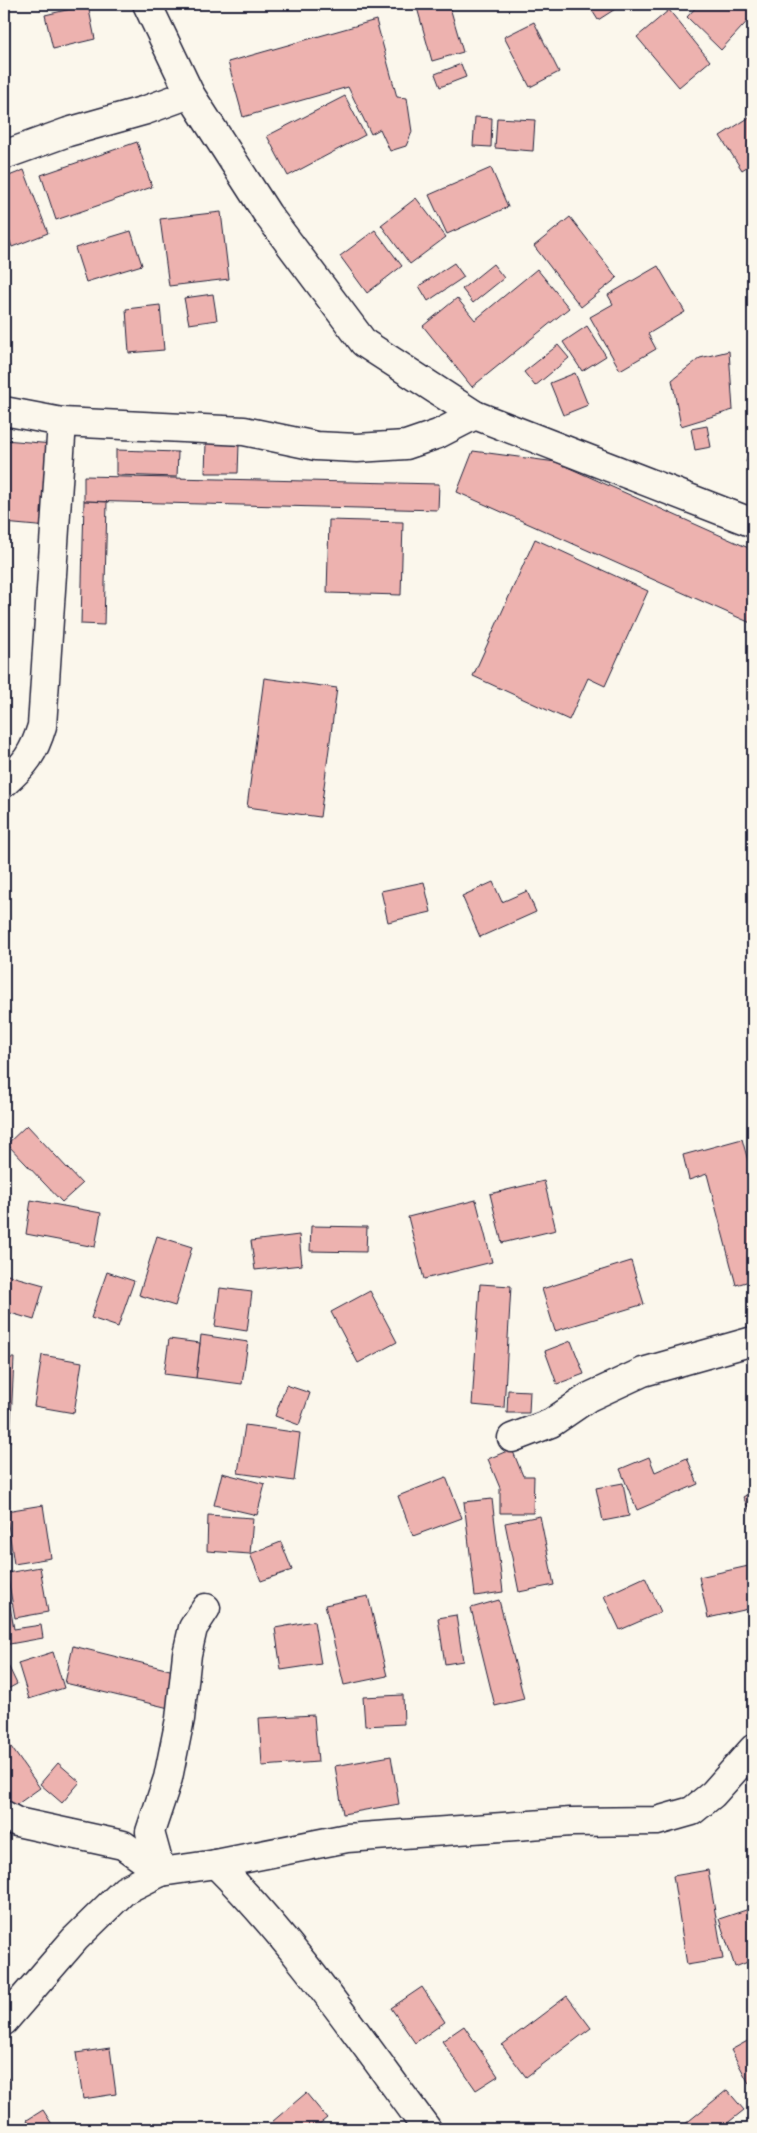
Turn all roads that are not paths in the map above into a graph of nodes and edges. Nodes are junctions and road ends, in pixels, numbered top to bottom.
1 (147, 4) edge
2 (190, 94) junction
3 (4, 156) edge
4 (4, 411) edge
5 (475, 415) junction
6 (62, 422) junction
7 (753, 523) edge
8 (4, 783) edge
9 (753, 1341) edge
10 (512, 1438) dead end
11 (206, 1608) dead end
12 (753, 1749) edge
13 (4, 1815) edge
14 (216, 1864) junction
15 (161, 1872) junction
16 (4, 2021) edge
17 (427, 2129) edge

1 - 2 street
2 - 3 street
2 - 5 street
4 - 6 street
5 - 6 street
5 - 7 street
6 - 8 street
9 - 10 street
11 - 15 street
12 - 14 street
13 - 15 street
14 - 15 street
14 - 17 street
15 - 16 street

